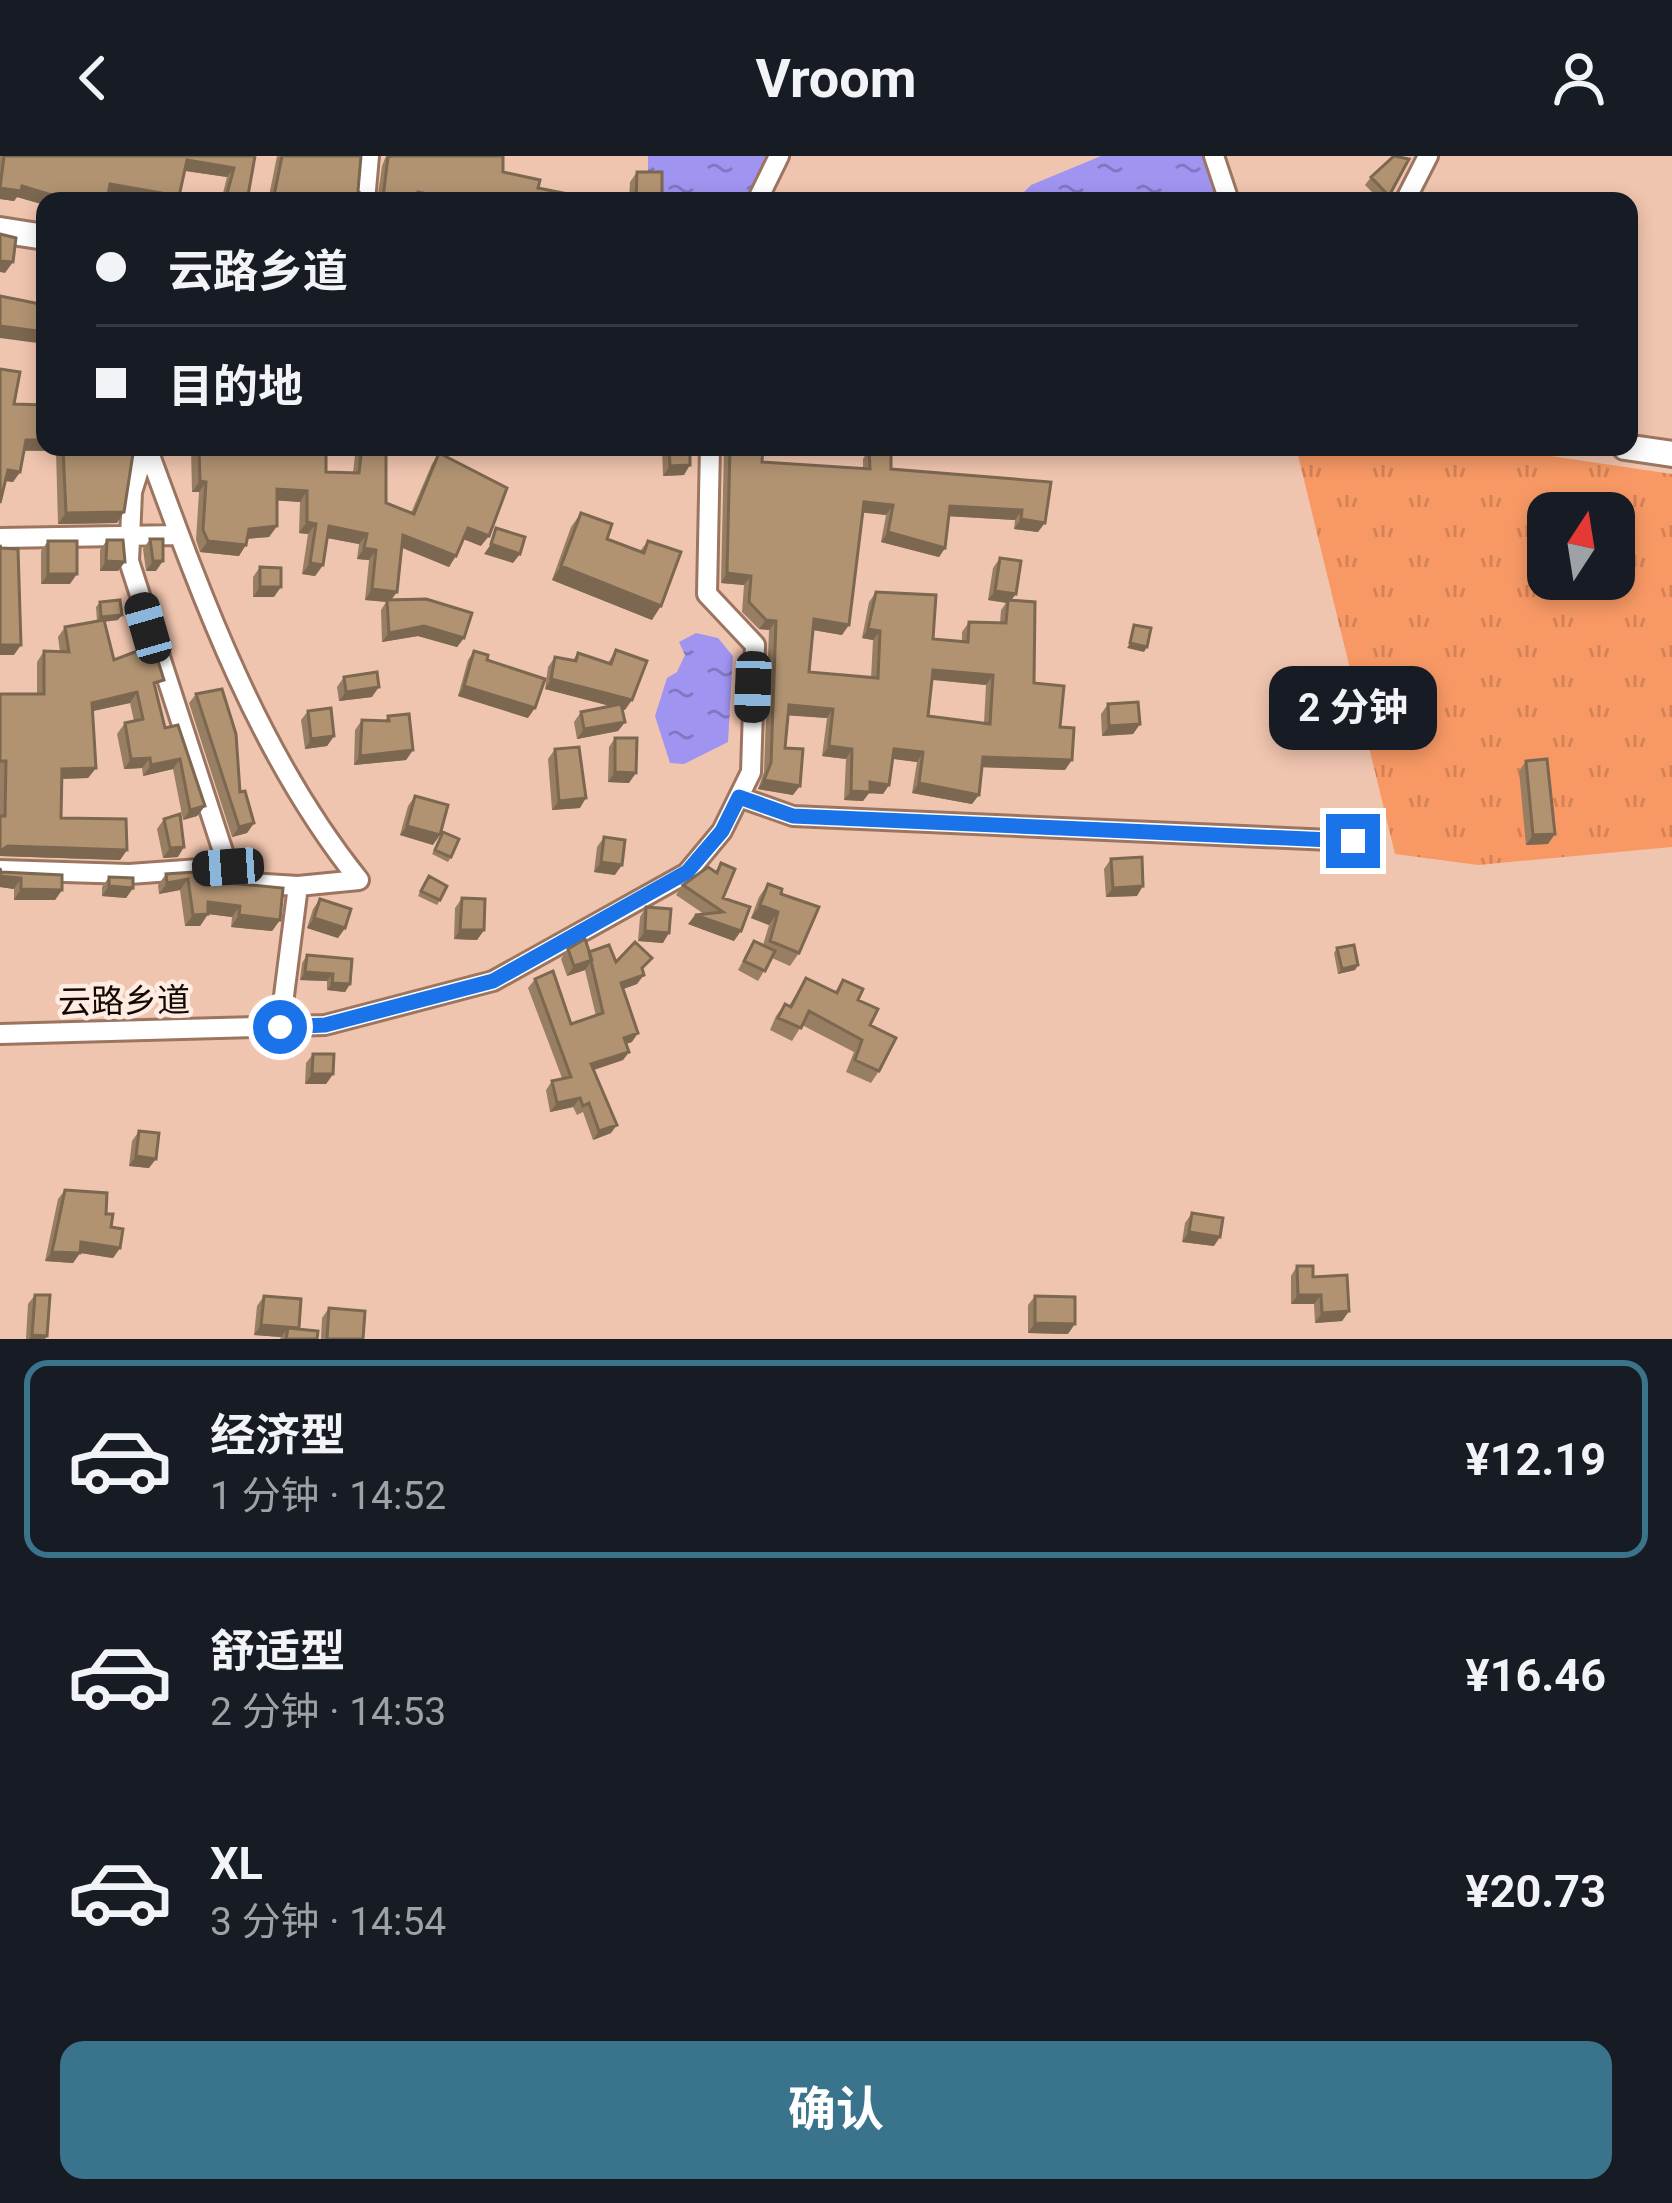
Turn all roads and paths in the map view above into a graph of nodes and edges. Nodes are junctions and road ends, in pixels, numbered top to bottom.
1 (369, 156) edge
2 (779, 156) edge
3 (1214, 156) edge
4 (1428, 156) edge
5 (366, 192) edge
6 (762, 192) edge
7 (1225, 192) edge
8 (1410, 192) edge
9 (0, 230) edge
10 (36, 236) edge
11 (1638, 449) edge
12 (1672, 454) edge
13 (143, 456) edge
14 (149, 456) edge
15 (710, 456) edge
16 (179, 535) junction
17 (130, 537) junction
18 (0, 538) edge
19 (739, 797) junction
20 (1353, 841) dead end
21 (228, 867) junction
22 (0, 870) edge
23 (298, 886) junction
24 (280, 1027) junction
25 (0, 1034) edge

1 - 5 street
2 - 6 street
3 - 7 street
4 - 8 street
9 - 10 street
11 - 12 street
13 - 17 street
14 - 16 street
15 - 19 street, 云路乡道
16 - 17 street
16 - 23 street
17 - 18 street
17 - 21 street
19 - 20 street
19 - 24 street, 云路乡道
21 - 22 street
21 - 23 street
23 - 24 street
24 - 25 street, 云路乡道

